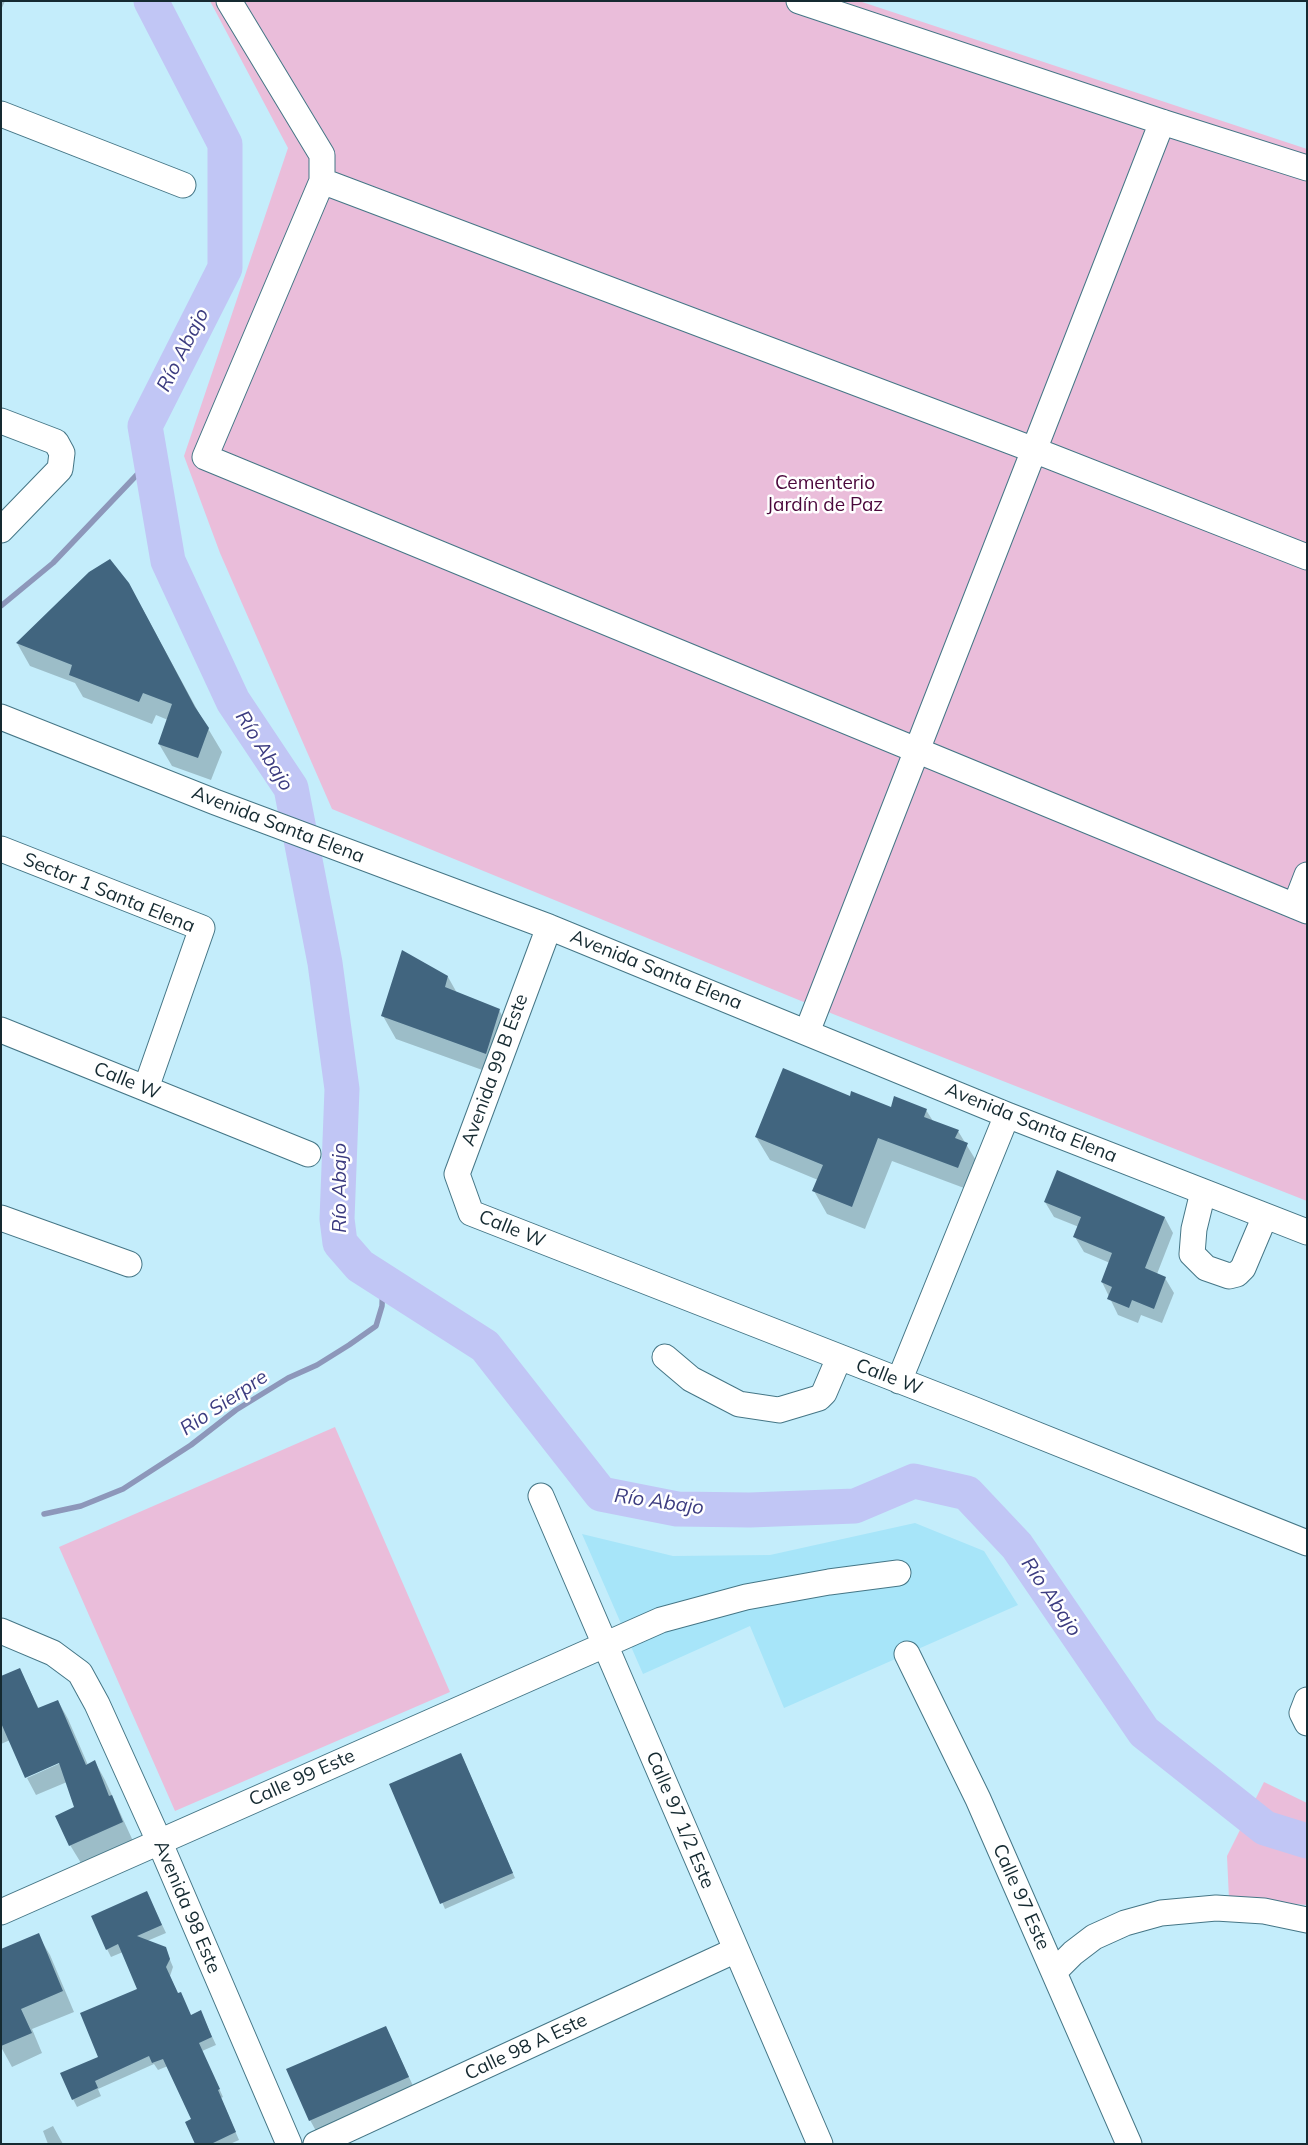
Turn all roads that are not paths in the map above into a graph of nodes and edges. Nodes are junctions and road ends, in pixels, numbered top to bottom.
1 (229, 1) edge
2 (800, 1) edge
3 (1, 114) edge
4 (1162, 122) junction
5 (1307, 168) edge
6 (322, 181) junction
7 (183, 185) dead end
8 (1, 421) edge
9 (1034, 450) junction
10 (1, 530) edge
11 (1307, 557) edge
12 (1, 717) edge
13 (917, 749) junction
14 (1, 849) edge
15 (1307, 875) edge
16 (1301, 908) edge
17 (549, 927) junction
18 (1, 1030) edge
19 (807, 1032) junction
20 (146, 1088) junction
21 (1007, 1115) junction
22 (308, 1154) dead end
23 (1203, 1192) junction
24 (471, 1213) joint
25 (1265, 1216) junction
26 (1, 1218) edge
27 (1307, 1232) edge
28 (129, 1264) dead end
29 (665, 1357) dead end
30 (839, 1358) junction
31 (899, 1380) junction
32 (541, 1496) dead end
33 (1307, 1543) edge
34 (898, 1573) dead end
35 (1, 1631) edge
36 (604, 1644) junction
37 (907, 1654) dead end
38 (1307, 1700) edge
39 (1307, 1723) edge
40 (159, 1841) junction
41 (1, 1912) edge
42 (1307, 1920) edge
43 (736, 1950) junction
44 (1054, 1972) junction
45 (289, 2144) edge
46 (316, 2144) edge
47 (820, 2144) edge
48 (1130, 2144) edge

1 - 6 street
2 - 4 street
3 - 7 street
4 - 5 street
4 - 9 street
6 - 9 street
6 - 13 street
8 - 10 street
9 - 11 street
9 - 13 street
12 - 17 street, Avenida Santa Elena
13 - 16 street
13 - 19 street
14 - 20 street, Sector 1 Santa Elena
15 - 16 street
17 - 19 street, Avenida Santa Elena
17 - 24 street, Avenida 99 B Este
18 - 20 street, Calle W
19 - 21 street, Avenida Santa Elena
20 - 22 street, Calle W
21 - 23 street, Avenida Santa Elena
21 - 31 street
23 - 25 street, Avenida Santa Elena
23 - 25 street
24 - 30 street, Calle W
25 - 27 street, Avenida Santa Elena
26 - 28 street
29 - 30 street
30 - 31 street, Calle W
31 - 33 street, Calle W
32 - 36 street, Calle 97 1/2 Este
34 - 36 street, Calle 99 Este
35 - 40 street, Avenida 98 Este
36 - 40 street, Calle 99 Este
36 - 43 street, Calle 97 1/2 Este
37 - 44 street, Calle 97 Este
38 - 39 street
40 - 41 street, Calle 99 Este
40 - 45 street, Avenida 98 Este
42 - 44 street
43 - 46 street, Calle 98 A Este
43 - 47 street, Calle 97 1/2 Este
44 - 48 street, Calle 97 Este

